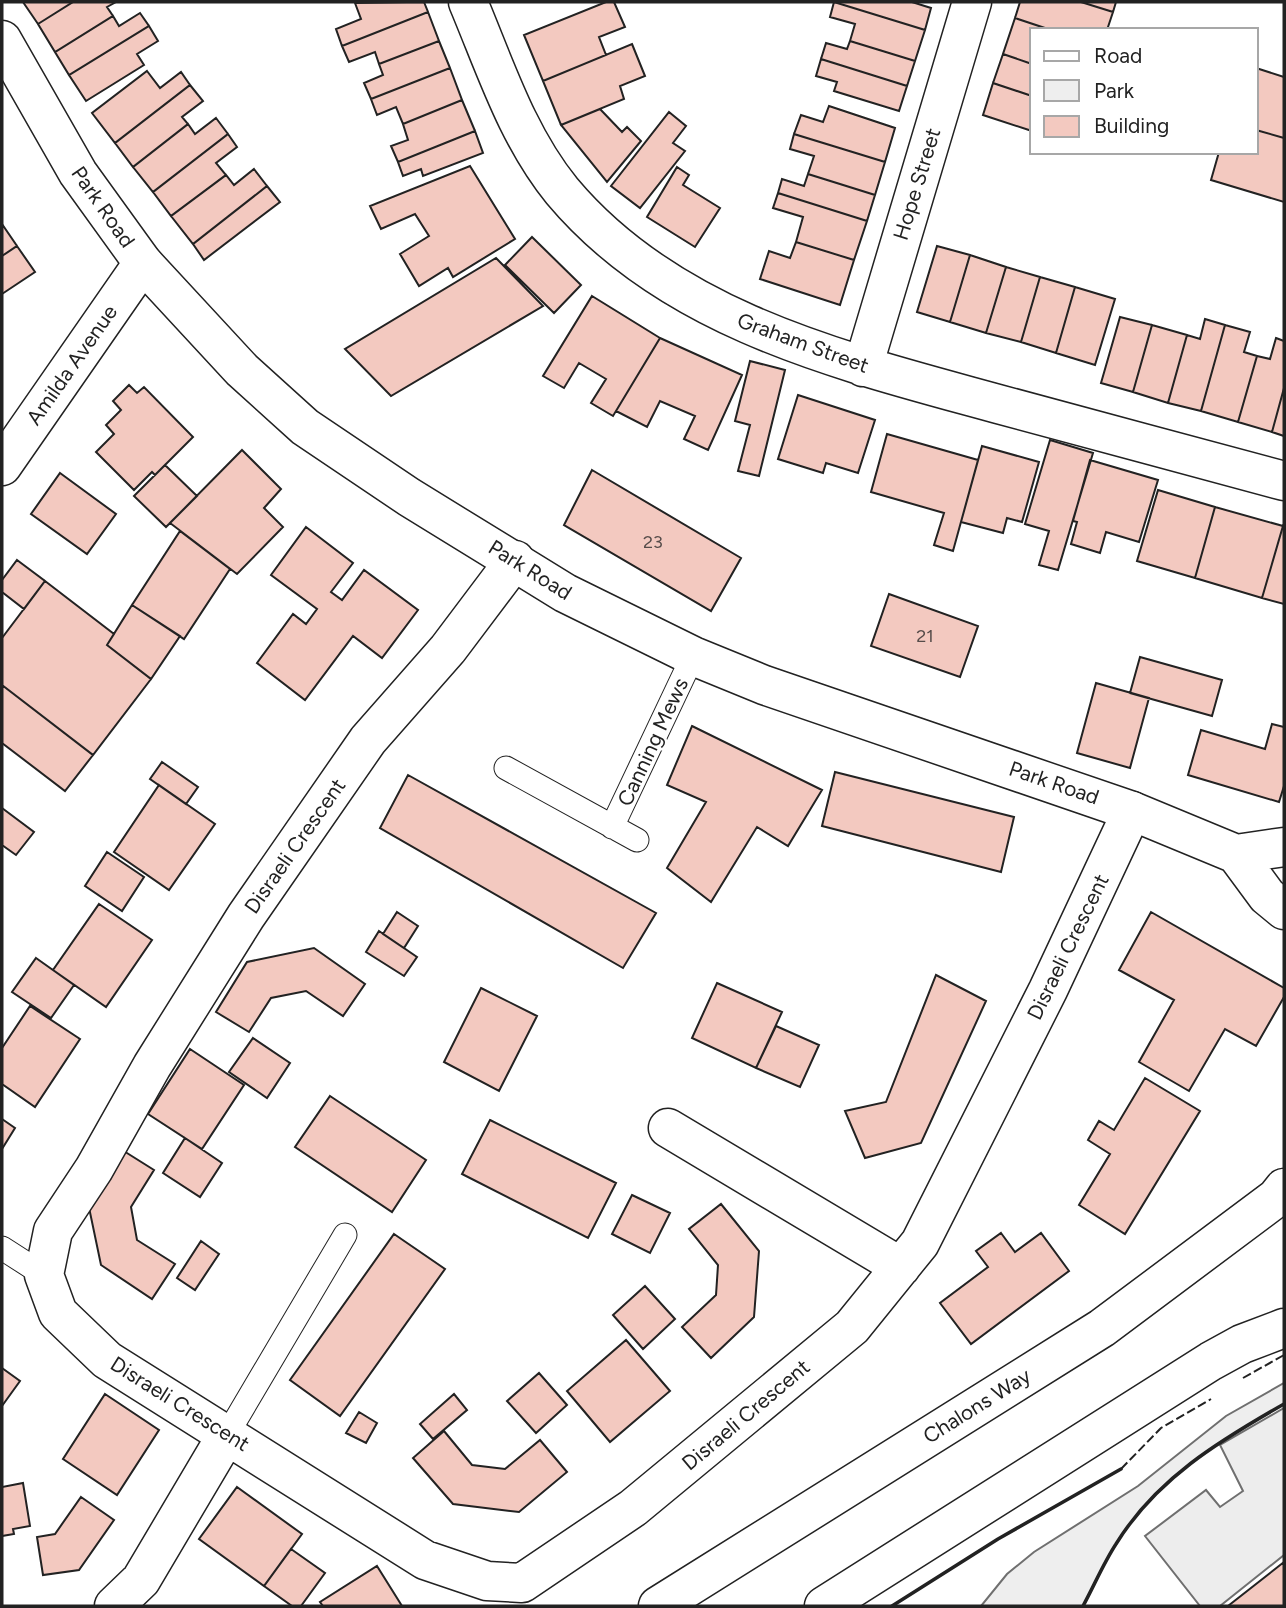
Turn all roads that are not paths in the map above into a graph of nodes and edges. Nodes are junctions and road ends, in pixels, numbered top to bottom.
1 (468, 2) edge
2 (972, 2) edge
3 (2, 40) edge
4 (143, 263) junction
5 (863, 367) junction
6 (2, 466) edge
7 (1284, 481) edge
8 (515, 560) junction
9 (693, 656) junction
10 (506, 768) dead end
11 (1132, 811) junction
12 (612, 827) junction
13 (636, 840) dead end
14 (1284, 847) edge
15 (1236, 853) junction
16 (1284, 910) edge
17 (668, 1128) dead end
18 (1284, 1188) edge
19 (345, 1235) dead end
20 (2, 1248) edge
21 (901, 1267) junction
22 (44, 1275) junction
23 (1284, 1328) edge
24 (228, 1433) junction
25 (114, 1606) edge
26 (657, 1606) edge
27 (824, 1606) edge

1 - 5 street, Graham Street
2 - 5 street, Hope Street
3 - 4 street, Park Road
4 - 6 street, Amilda Avenue
4 - 8 street, Park Road
5 - 7 street, Graham Street
8 - 9 street, Park Road
8 - 22 street, Disraeli Crescent
9 - 11 street, Park Road
9 - 12 lane, Canning Mews
10 - 12 lane, Canning Mews
11 - 15 street, Park Road
11 - 21 street, Disraeli Crescent
12 - 13 lane, Canning Mews
14 - 15 street
15 - 16 street
17 - 21 street
18 - 26 street, Chalons Way
19 - 24 lane
20 - 22 lane
21 - 24 street, Disraeli Crescent
22 - 24 street, Disraeli Crescent
23 - 27 street
24 - 25 street

